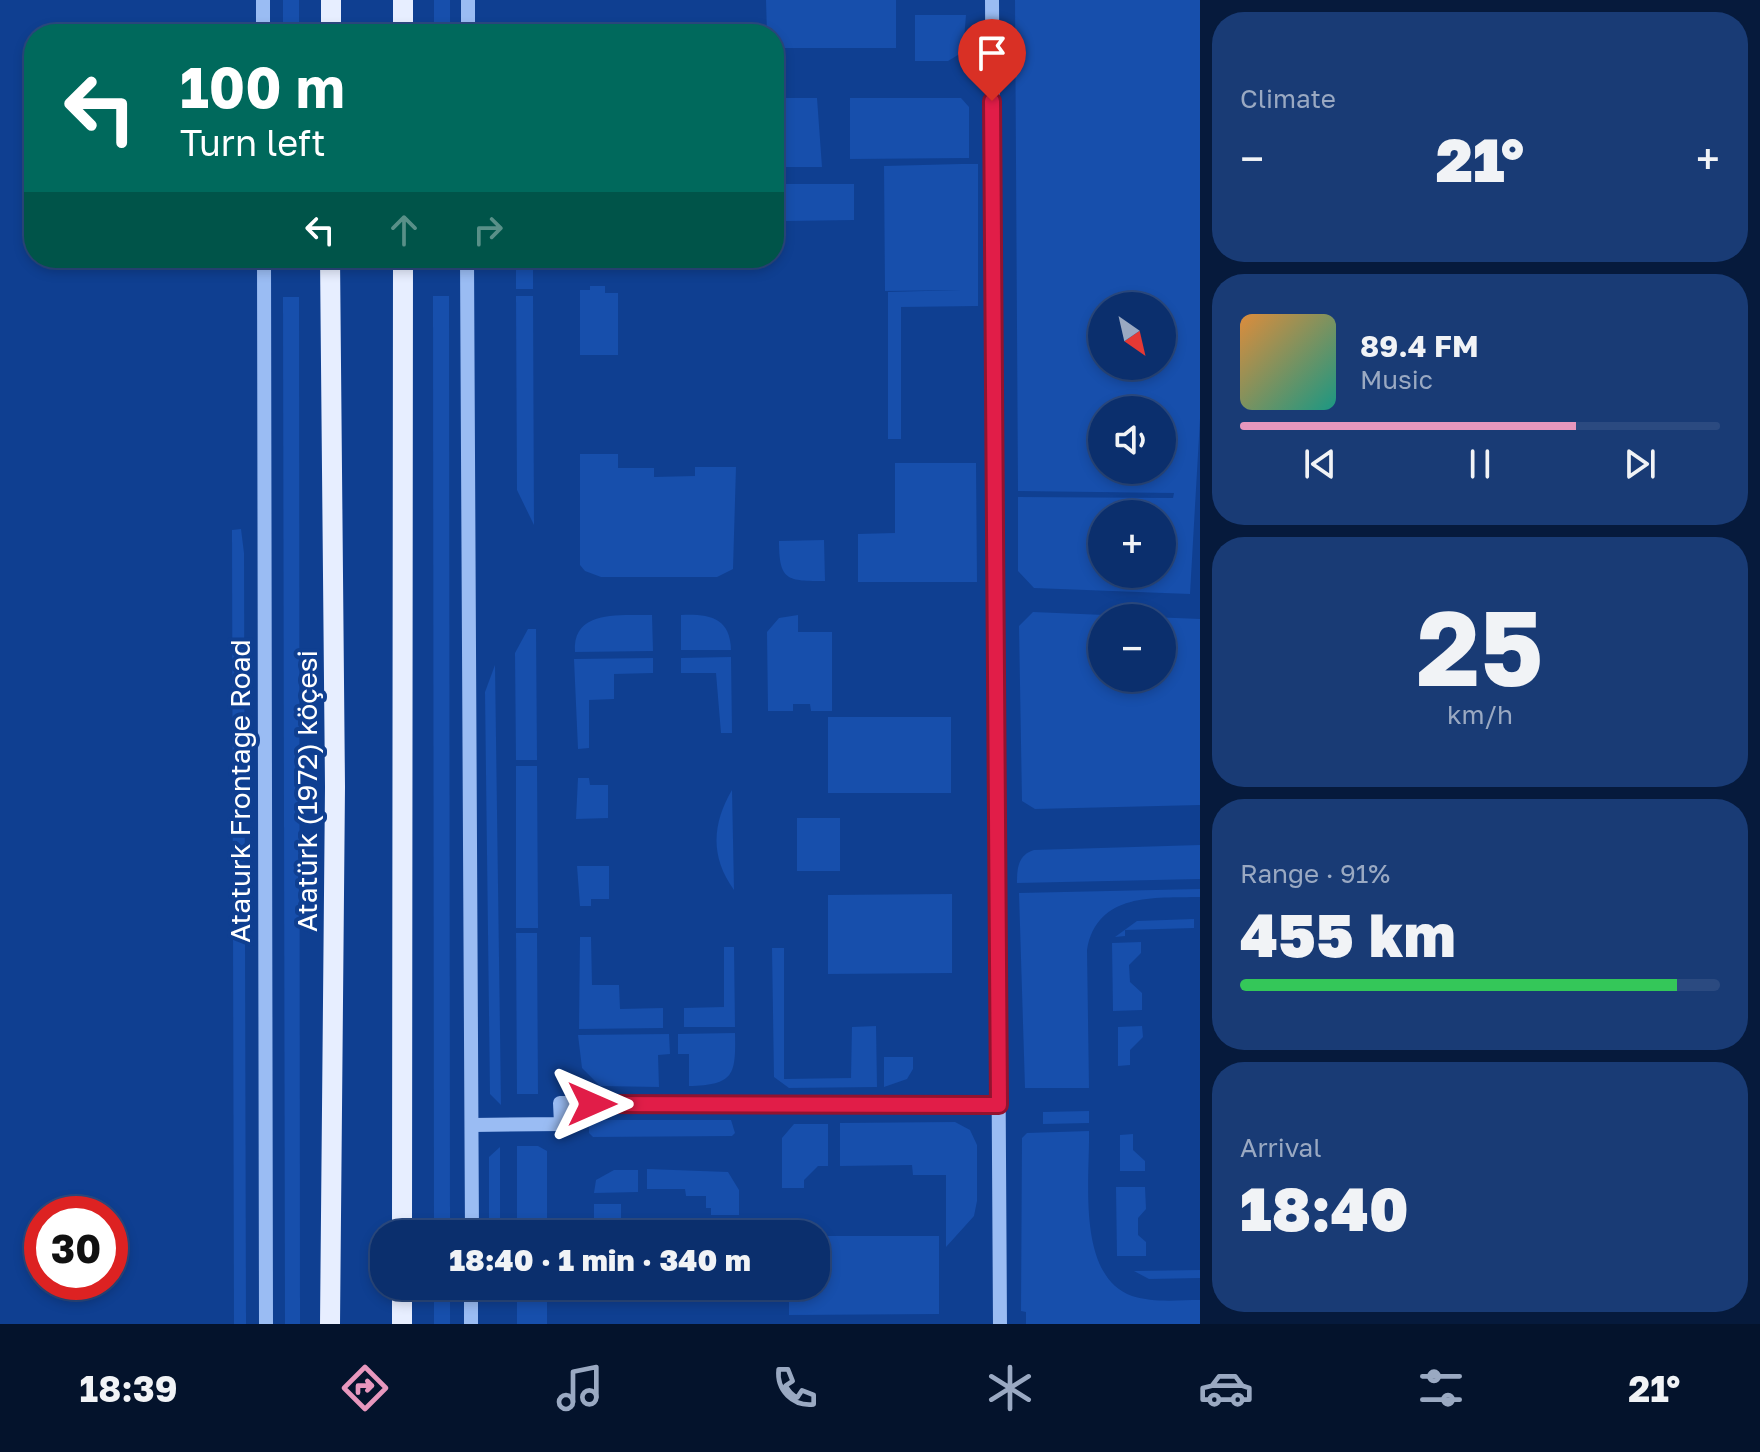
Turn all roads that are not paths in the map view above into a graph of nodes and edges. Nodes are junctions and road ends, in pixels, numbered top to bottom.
1 (263, 0) edge
2 (331, 0) edge
3 (403, 0) edge
4 (468, 0) edge
5 (992, 0) edge
6 (263, 24) edge
7 (331, 24) edge
8 (403, 24) edge
9 (468, 24) edge
10 (264, 268) edge
11 (330, 268) edge
12 (403, 268) edge
13 (467, 268) edge
14 (999, 1105) junction
15 (472, 1125) junction
16 (402, 1220) edge
17 (472, 1220) edge
18 (402, 1300) edge
19 (471, 1300) edge
20 (266, 1324) edge
21 (330, 1324) edge
22 (402, 1324) edge
23 (471, 1324) edge
24 (1000, 1324) edge

1 - 6 street
2 - 7 main road
3 - 8 main road
4 - 9 street
5 - 14 street
10 - 20 street, Ataturk Frontage Road
11 - 21 main road, Atatürk (1972) köçesi
12 - 16 main road
13 - 15 street
14 - 15 street
14 - 24 street
15 - 17 street
18 - 22 main road
19 - 23 street

